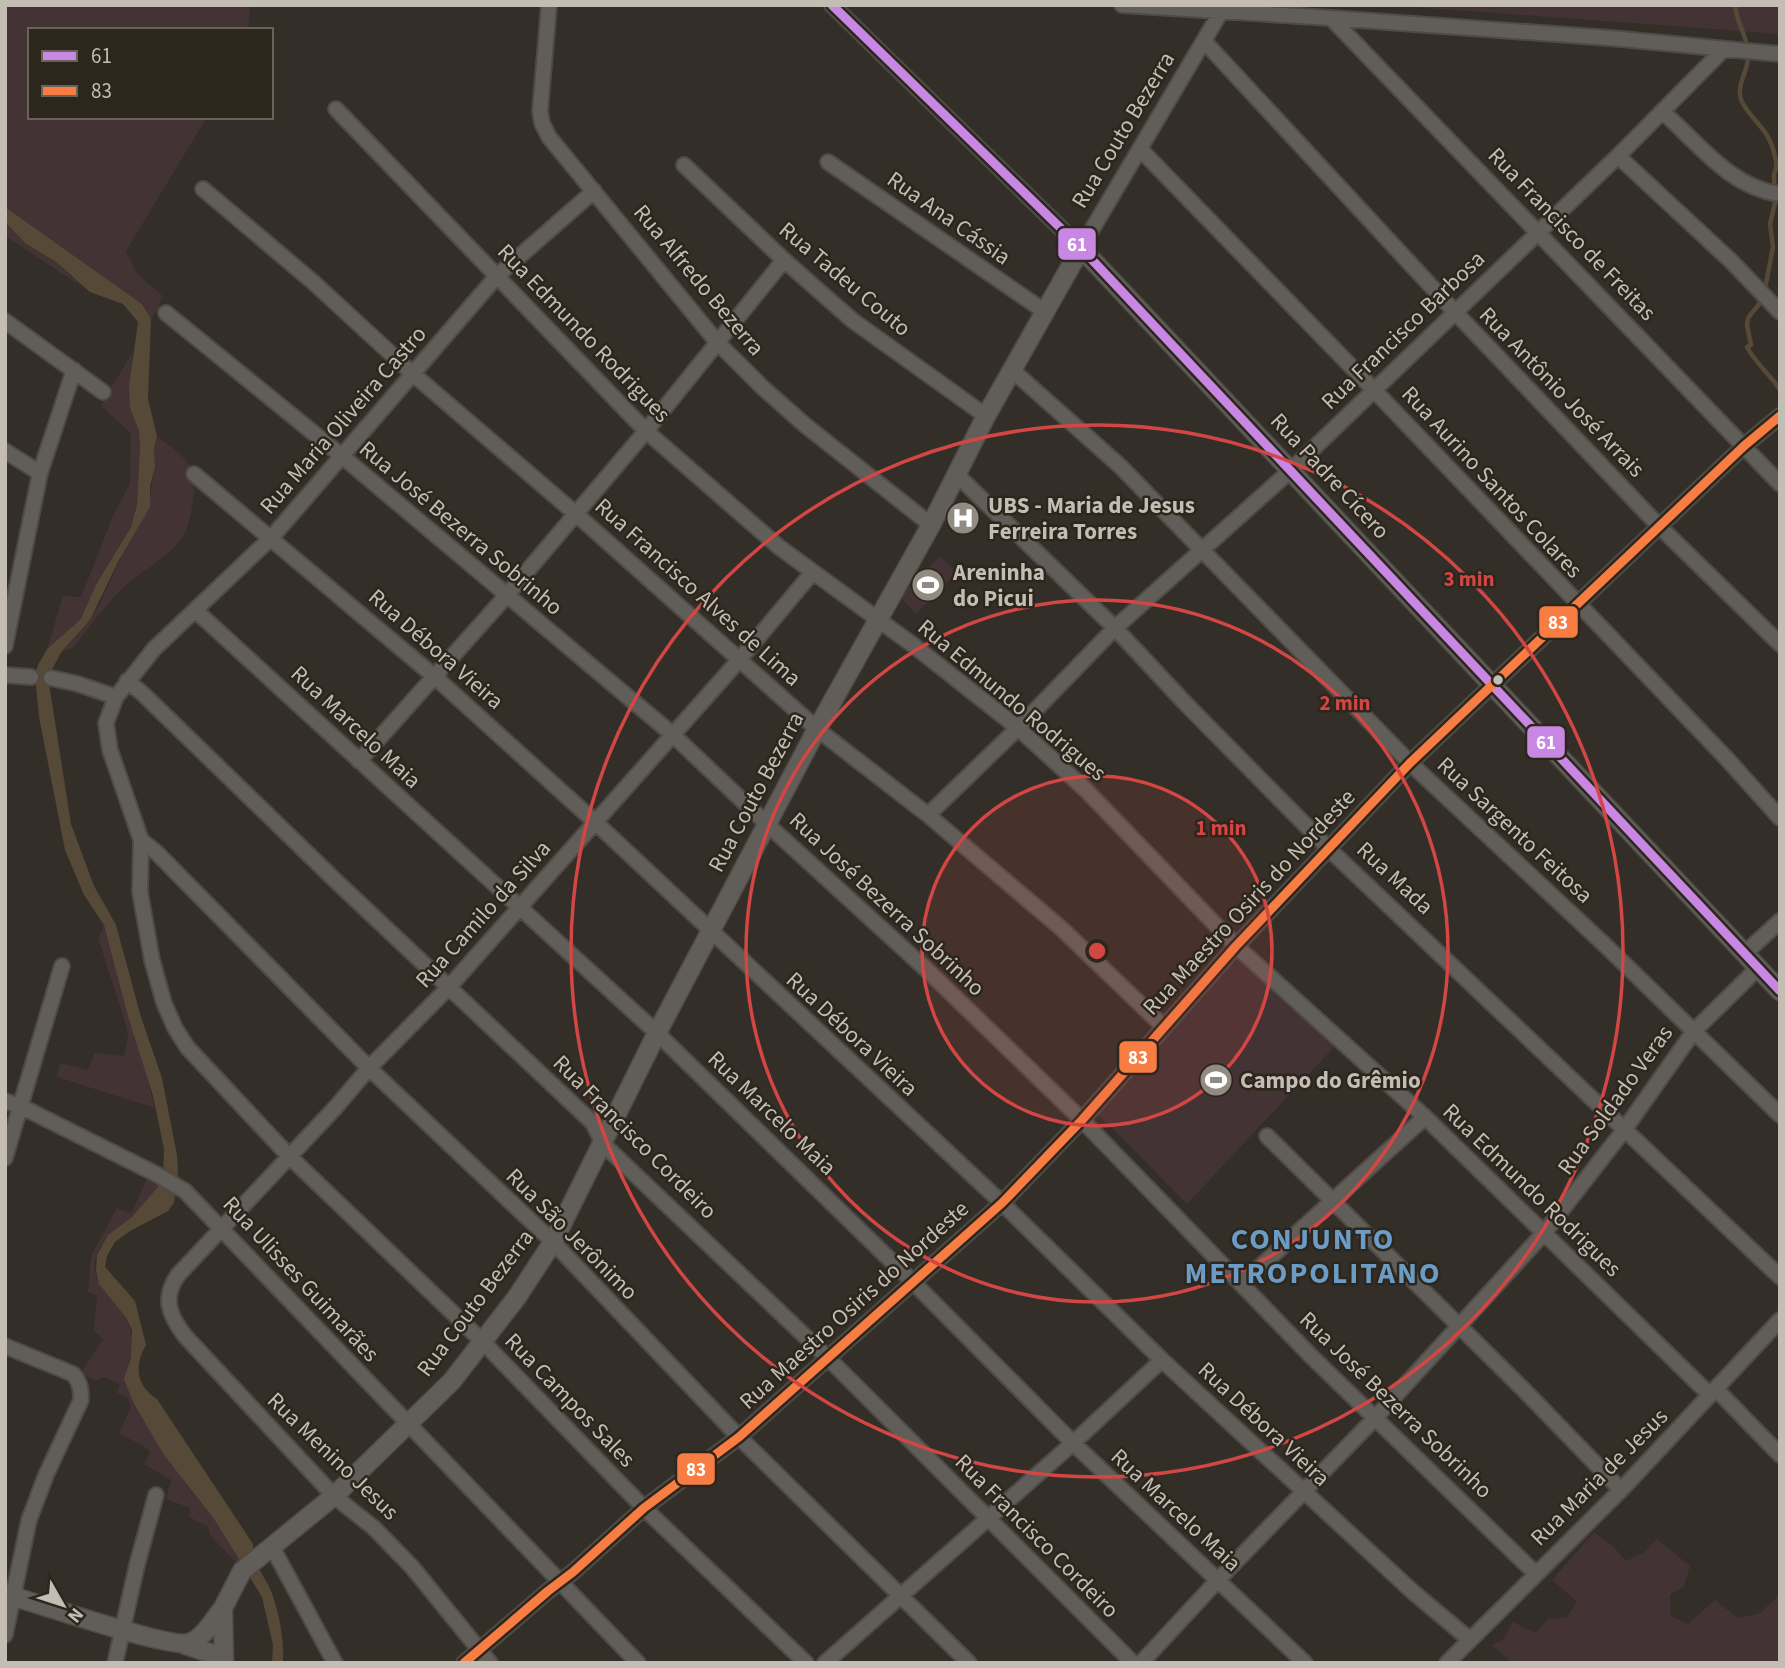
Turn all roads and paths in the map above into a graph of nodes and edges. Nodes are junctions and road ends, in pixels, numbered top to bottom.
1 (550, 5) edge
2 (832, 5) edge
3 (1122, 5) edge
4 (1222, 10) junction
5 (1331, 18) junction
6 (1204, 41) junction
7 (1724, 49) junction
8 (1780, 54) edge
9 (336, 109) dead end
10 (1663, 112) junction
11 (1140, 149) junction
12 (1618, 156) junction
13 (828, 162) dead end
14 (684, 165) dead end
15 (202, 188) dead end
16 (594, 191) junction
17 (1780, 194) edge
18 (1539, 232) junction
19 (1081, 248) junction
20 (784, 260) junction
21 (497, 276) junction
22 (1044, 311) junction
23 (1455, 312) junction
24 (1780, 312) edge
25 (166, 313) dead end
26 (5, 321) edge
27 (717, 342) junction
28 (74, 370) junction
29 (1013, 370) junction
30 (413, 374) junction
31 (1374, 390) junction
32 (103, 392) dead end
33 (986, 416) junction
34 (1780, 416) edge
35 (646, 431) junction
36 (1744, 446) junction
37 (5, 451) edge
38 (343, 457) junction
39 (1291, 470) junction
40 (40, 473) junction
41 (194, 474) dead end
42 (957, 475) junction
43 (1780, 484) edge
44 (576, 514) junction
45 (931, 525) junction
46 (1659, 526) junction
47 (272, 537) junction
48 (1201, 549) junction
49 (812, 573) junction
50 (507, 595) junction
51 (1577, 605) junction
52 (195, 610) junction
53 (878, 617) junction
54 (1115, 628) junction
55 (1780, 645) edge
56 (5, 646) edge
57 (740, 659) junction
58 (5, 675) edge
59 (31, 677) dead end
60 (435, 677) junction
61 (51, 678) dead end
62 (127, 681) junction
63 (1492, 685) junction
64 (116, 697) junction
65 (1018, 728) junction
66 (817, 729) junction
67 (672, 734) junction
68 (359, 761) junction
69 (1410, 763) junction
70 (928, 815) junction
71 (1780, 818) edge
72 (595, 822) junction
73 (767, 824) junction
74 (141, 840) junction
75 (1329, 849) junction
76 (518, 907) junction
77 (1780, 921) edge
78 (710, 932) junction
79 (1236, 946) junction
80 (1744, 954) junction
81 (62, 966) dead end
82 (1758, 968) junction
83 (449, 987) junction
84 (1780, 992) edge
85 (1164, 1027) junction
86 (1694, 1031) junction
87 (657, 1033) junction
88 (369, 1068) junction
89 (5, 1101) edge
90 (20, 1106) junction
91 (1780, 1115) edge
92 (1425, 1117) junction
93 (1082, 1120) junction
94 (1624, 1130) junction
95 (1267, 1136) dead end
96 (603, 1144) junction
97 (289, 1156) junction
98 (5, 1158) edge
99 (1333, 1200) junction
100 (1002, 1203) junction
101 (223, 1228) junction
102 (1544, 1233) junction
103 (553, 1242) junction
104 (178, 1275) joint
105 (1780, 1277) edge
106 (914, 1283) junction
107 (1241, 1284) junction
108 (1780, 1320) edge
109 (1459, 1326) junction
110 (482, 1341) junction
111 (5, 1346) edge
112 (829, 1359) junction
113 (1162, 1360) junction
114 (1713, 1392) junction
115 (1375, 1418) junction
116 (408, 1425) junction
117 (739, 1437) junction
118 (1073, 1443) junction
119 (1780, 1455) edge
120 (1620, 1490) junction
121 (1303, 1492) junction
122 (156, 1495) dead end
123 (334, 1496) junction
124 (644, 1508) junction
125 (986, 1519) junction
126 (267, 1551) junction
127 (1535, 1573) junction
128 (1218, 1580) junction
129 (561, 1581) junction
130 (9, 1595) edge
131 (903, 1596) junction
132 (223, 1608) junction
133 (123, 1630) junction
134 (5, 1635) edge
135 (1469, 1639) junction
136 (183, 1644) junction
137 (478, 1651) junction
138 (224, 1660) edge
139 (115, 1663) edge
140 (335, 1663) edge
141 (464, 1663) edge
142 (490, 1663) edge
143 (638, 1663) edge
144 (806, 1663) edge
145 (825, 1663) edge
146 (969, 1663) edge
147 (1132, 1663) edge
148 (1141, 1663) edge
149 (1305, 1663) edge
150 (1447, 1663) edge

1 - 16 street, Rua Alfredo Bezerra
2 - 19 street, Rua Padre Cícero
3 - 4 street
4 - 5 street
4 - 6 street, Rua Couto Bezerra
5 - 7 street
5 - 18 street, Rua Francisco de Freitas
6 - 11 street, Rua Couto Bezerra
6 - 23 street, Rua Antônio José Arrais
7 - 8 street
7 - 10 street, Rua Francisco Barbosa
9 - 21 street, Rua Edmundo Rodrigues
10 - 12 street, Rua Francisco Barbosa
10 - 17 street
11 - 19 street, Rua Couto Bezerra
11 - 31 street, Rua Aurino Santos Colares
12 - 18 street, Rua Francisco Barbosa
12 - 24 street
13 - 22 street, Rua Ana Cássia
14 - 20 street, Rua Tadeu Couto
15 - 30 street, Rua Francisco Alves de Lima
16 - 21 street, Rua Maria Oliveira Castro
16 - 27 street, Rua Alfredo Bezerra
18 - 23 street, Rua Francisco Barbosa
18 - 36 street, Rua Francisco de Freitas
19 - 22 street, Rua Couto Bezerra
19 - 39 street, Rua Padre Cícero
20 - 27 street
20 - 33 street, Rua Tadeu Couto
21 - 30 street, Rua Maria Oliveira Castro
21 - 35 street, Rua Edmundo Rodrigues
22 - 29 street, Rua Couto Bezerra
23 - 31 street, Rua Francisco Barbosa
23 - 46 street, Rua Antônio José Arrais
25 - 38 street, Rua José Bezerra Sobrinho
26 - 28 street
27 - 35 street
27 - 45 street, Rua Alfredo Bezerra
28 - 32 street
28 - 40 street
29 - 33 street, Rua Couto Bezerra
29 - 48 street, Rua Sargento Feitosa
30 - 38 street, Rua Maria Oliveira Castro
30 - 44 street, Rua Francisco Alves de Lima
31 - 39 street, Rua Francisco Barbosa
31 - 51 street, Rua Aurino Santos Colares
33 - 42 street, Rua Couto Bezerra
34 - 36 street, Rua Maestro Osiris do Nordeste
35 - 44 street
35 - 49 street, Rua Edmundo Rodrigues
36 - 43 street, Rua Francisco de Freitas
36 - 46 street, Rua Maestro Osiris do Nordeste
37 - 40 street
38 - 47 street, Rua Maria Oliveira Castro
38 - 50 street, Rua José Bezerra Sobrinho
39 - 48 street, Rua Francisco Barbosa
39 - 63 street, Rua Padre Cícero
40 - 56 street
41 - 47 street, Rua Débora Vieira
42 - 45 street, Rua Couto Bezerra
42 - 54 street, Rua Mada
44 - 50 street
44 - 57 street, Rua Francisco Alves de Lima
45 - 53 street, Rua Couto Bezerra
46 - 51 street, Rua Maestro Osiris do Nordeste
46 - 55 street, Rua Antônio José Arrais
47 - 52 street, Rua Maria Oliveira Castro
47 - 60 street, Rua Débora Vieira
48 - 54 street, Rua Francisco Barbosa
48 - 69 street, Rua Sargento Feitosa
49 - 53 street, Rua Edmundo Rodrigues
49 - 57 street, Rua Camilo da Silva
50 - 60 street
50 - 67 street, Rua José Bezerra Sobrinho
51 - 63 street, Rua Maestro Osiris do Nordeste
51 - 71 street, Rua Aurino Santos Colares
52 - 62 street, Rua Maria Oliveira Castro
52 - 68 street, Rua Marcelo Maia
53 - 65 street, Rua Edmundo Rodrigues
53 - 66 street, Rua Couto Bezerra
54 - 65 street, Rua Francisco Barbosa
54 - 75 street, Rua Mada
57 - 66 street, Rua Francisco Alves de Lima
57 - 67 street, Rua Camilo da Silva
58 - 59 street
60 - 68 street
60 - 72 street, Rua Débora Vieira
61 - 64 street
62 - 64 street, Rua Maria Oliveira Castro
62 - 83 street, Rua Francisco Cordeiro
63 - 69 street, Rua Maestro Osiris do Nordeste
63 - 80 street, Rua Padre Cícero
64 - 74 street, Rua Maria Oliveira Castro
65 - 70 street, Rua Francisco Barbosa
65 - 79 street, Rua Edmundo Rodrigues
66 - 70 street, Rua Francisco Alves de Lima
66 - 73 street, Rua Couto Bezerra
67 - 72 street, Rua Camilo da Silva
67 - 73 street, Rua José Bezerra Sobrinho
68 - 76 street, Rua Marcelo Maia
69 - 75 street, Rua Maestro Osiris do Nordeste
69 - 86 street, Rua Sargento Feitosa
70 - 85 street, Rua Francisco Alves de Lima
72 - 76 street, Rua Camilo da Silva
72 - 78 street, Rua Débora Vieira
73 - 78 street, Rua Couto Bezerra
73 - 93 street, Rua José Bezerra Sobrinho
74 - 88 street, Rua São Jerônimo
74 - 97 street, Rua Campos Sales
75 - 79 street, Rua Maestro Osiris do Nordeste
75 - 94 street, Rua Mada
76 - 83 street, Rua Camilo da Silva
76 - 87 street, Rua Marcelo Maia
77 - 80 street
78 - 87 street, Rua Couto Bezerra
78 - 100 street, Rua Débora Vieira
79 - 85 street, Rua Maestro Osiris do Nordeste
79 - 92 street, Rua Edmundo Rodrigues
80 - 82 street, Rua Padre Cícero
81 - 90 street
82 - 84 street, Rua Padre Cícero
82 - 86 street, Rua Soldado Veras
83 - 88 street, Rua Camilo da Silva
83 - 96 street, Rua Francisco Cordeiro
85 - 93 street, Rua Maestro Osiris do Nordeste
86 - 91 street, Rua Sargento Feitosa
86 - 94 street, Rua Soldado Veras
87 - 96 street, Rua Couto Bezerra
87 - 106 street, Rua Marcelo Maia
88 - 97 street, Rua Camilo da Silva
88 - 103 street, Rua São Jerônimo
89 - 90 street, Rua Ulisses Guimarães
90 - 98 street
90 - 101 street, Rua Ulisses Guimarães
92 - 99 street
92 - 102 street, Rua Edmundo Rodrigues
93 - 100 street, Rua Maestro Osiris do Nordeste
93 - 107 street, Rua José Bezerra Sobrinho
94 - 102 street, Rua Soldado Veras
94 - 105 street, Rua Mada
95 - 99 street
96 - 103 street, Rua Couto Bezerra
96 - 112 street, Rua Francisco Cordeiro
97 - 101 street, Rua Camilo da Silva
97 - 110 street, Rua Campos Sales
99 - 107 street
99 - 109 street
100 - 106 street, Rua Maestro Osiris do Nordeste
100 - 113 street, Rua Débora Vieira
101 - 104 street, Rua Camilo da Silva
101 - 116 street, Rua Ulisses Guimarães
102 - 109 street, Rua Soldado Veras
102 - 114 street, Rua Edmundo Rodrigues
103 - 110 street, Rua Couto Bezerra
103 - 117 street, Rua São Jerônimo
104 - 123 street, Rua Menino Jesus
106 - 112 street, Rua Maestro Osiris do Nordeste
106 - 118 street, Rua Marcelo Maia
107 - 115 street, Rua José Bezerra Sobrinho
108 - 114 street, Rua Maria de Jesus
109 - 115 street, Rua Soldado Veras
109 - 120 street
110 - 116 street, Rua Couto Bezerra
110 - 124 street, Rua Campos Sales
111 - 130 street
112 - 117 street, Rua Maestro Osiris do Nordeste
112 - 125 street, Rua Francisco Cordeiro
113 - 118 street
113 - 121 street, Rua Débora Vieira
114 - 119 street, Rua Edmundo Rodrigues
114 - 120 street, Rua Maria de Jesus
115 - 121 street, Rua Soldado Veras
115 - 127 street, Rua José Bezerra Sobrinho
116 - 123 street, Rua Couto Bezerra
116 - 129 street, Rua Ulisses Guimarães
117 - 124 street, Rua Maestro Osiris do Nordeste
117 - 131 street, Rua São Jerônimo
118 - 125 street
118 - 128 street, Rua Marcelo Maia
120 - 127 street, Rua Maria de Jesus
121 - 128 street, Rua Soldado Veras
121 - 135 street, Rua Débora Vieira
122 - 133 street
123 - 126 street, Rua Couto Bezerra
123 - 137 street, Rua Menino Jesus
124 - 129 street, Rua Maestro Osiris do Nordeste
124 - 144 street, Rua Campos Sales
125 - 131 street
125 - 147 street, Rua Francisco Cordeiro
126 - 132 street, Rua Couto Bezerra
126 - 140 street
127 - 135 street, Rua Maria de Jesus
128 - 148 street, Rua Soldado Veras
128 - 149 street, Rua Marcelo Maia
129 - 137 street, Rua Maestro Osiris do Nordeste
129 - 143 street, Rua Ulisses Guimarães
130 - 133 street
130 - 134 street
131 - 145 street
131 - 146 street, Rua São Jerônimo
132 - 136 street
132 - 138 street
133 - 136 street
133 - 139 street
135 - 150 street, Rua Maria de Jesus
136 - 138 street
137 - 141 street, Rua Maestro Osiris do Nordeste
137 - 142 street, Rua Menino Jesus

